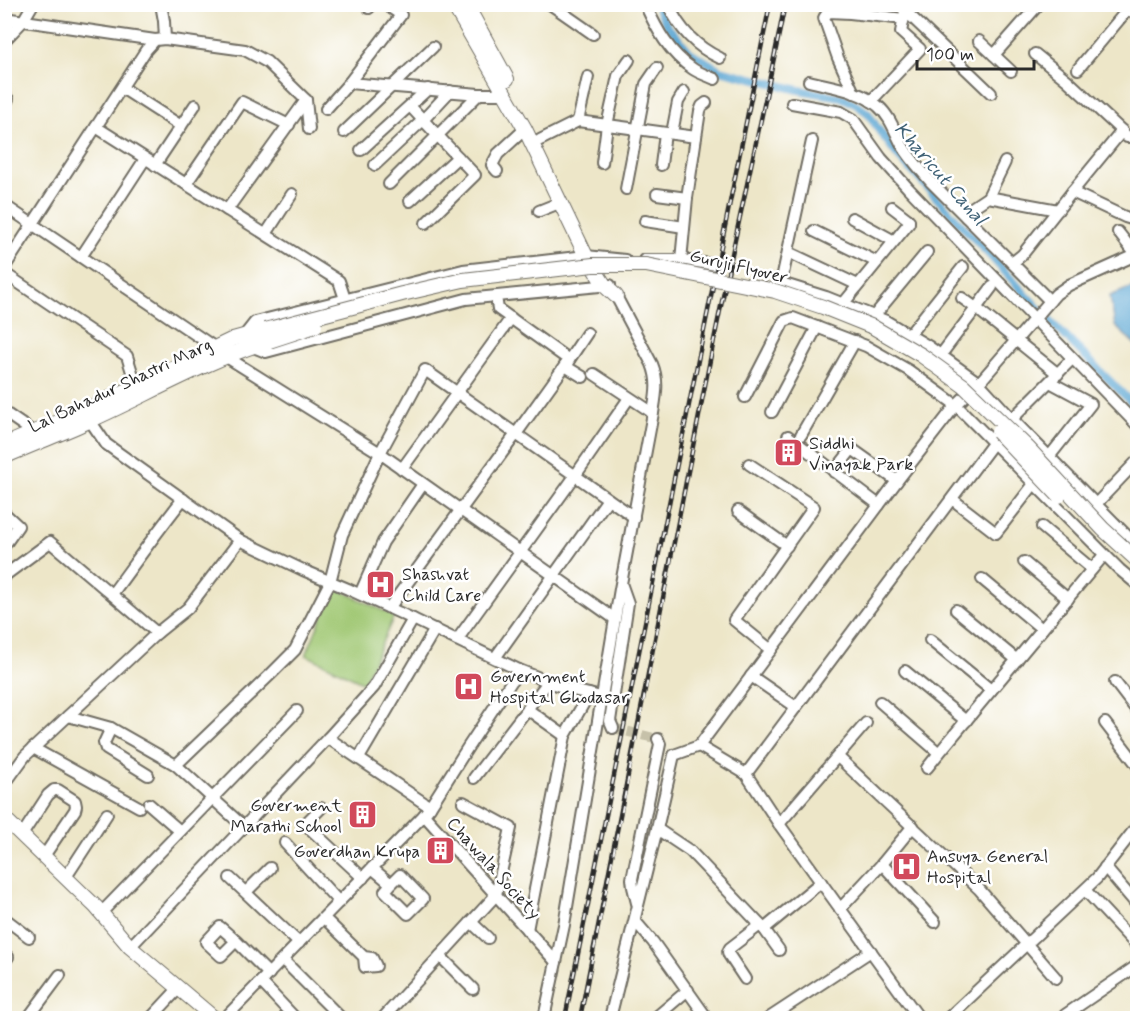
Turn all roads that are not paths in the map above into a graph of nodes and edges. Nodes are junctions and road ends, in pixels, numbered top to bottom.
1 (161, 4) edge
2 (385, 4) edge
3 (453, 4) edge
4 (466, 4) edge
5 (550, 4) edge
6 (645, 4) edge
7 (668, 4) edge
8 (1039, 4) edge
9 (33, 5) edge
10 (1129, 10) edge
11 (903, 12) edge
12 (4, 18) edge
13 (673, 19) junction
14 (23, 21) junction
15 (657, 28) junction
16 (593, 34) dead end
17 (160, 39) junction
18 (4, 41) edge
19 (979, 41) dead end
20 (433, 47) dead end
21 (1035, 54) dead end
22 (994, 55) junction
23 (720, 58) dead end
24 (629, 60) dead end
25 (657, 68) dead end
26 (1078, 69) dead end
27 (1011, 71) dead end
28 (588, 77) dead end
29 (715, 79) dead end
30 (809, 81) dead end
31 (349, 82) junction
32 (392, 87) junction
33 (122, 88) junction
34 (428, 89) junction
35 (450, 91) junction
36 (684, 92) dead end
37 (854, 93) junction
38 (991, 93) dead end
39 (479, 94) junction
40 (505, 94) junction
41 (4, 96) edge
42 (306, 100) junction
43 (871, 101) junction
44 (706, 103) dead end
45 (792, 103) dead end
46 (4, 105) edge
47 (195, 105) dead end
48 (410, 106) junction
49 (326, 109) dead end
50 (423, 120) junction
51 (578, 121) junction
52 (289, 125) junction
53 (608, 125) junction
54 (181, 126) junction
55 (96, 128) junction
56 (309, 129) dead end
57 (525, 129) junction
58 (637, 129) junction
59 (1122, 130) junction
60 (344, 132) dead end
61 (668, 133) junction
62 (438, 135) junction
63 (1137, 135) edge
64 (696, 137) junction
65 (540, 140) junction
66 (812, 141) dead end
67 (361, 150) dead end
68 (458, 157) junction
69 (150, 162) junction
70 (1005, 162) dead end
71 (602, 163) dead end
72 (375, 165) dead end
73 (661, 165) dead end
74 (497, 171) dead end
75 (186, 184) junction
76 (389, 184) dead end
77 (626, 189) dead end
78 (1072, 192) junction
79 (292, 194) dead end
80 (657, 194) dead end
81 (988, 197) junction
82 (687, 198) junction
83 (410, 201) dead end
84 (559, 201) junction
85 (4, 205) edge
86 (892, 207) dead end
87 (227, 210) junction
88 (1058, 210) junction
89 (539, 211) dead end
90 (966, 217) junction
91 (1135, 217) edge
92 (852, 218) dead end
93 (645, 221) dead end
94 (426, 223) dead end
95 (33, 225) junction
96 (684, 227) junction
97 (814, 231) dead end
98 (1118, 232) dead end
99 (266, 234) junction
100 (894, 241) junction
101 (788, 252) junction
102 (927, 252) dead end
103 (1137, 254) edge
104 (592, 256) junction
105 (81, 257) junction
106 (681, 260) junction
107 (877, 262) junction
108 (1012, 263) junction
109 (717, 265) dead end
110 (963, 267) dead end
111 (4, 268) edge
112 (4, 273) edge
113 (858, 285) junction
114 (992, 287) dead end
115 (612, 289) junction
116 (496, 297) junction
117 (962, 298) dead end
118 (345, 299) junction
119 (1049, 303) junction
120 (843, 304) junction
121 (976, 308) junction
122 (874, 316) junction
123 (1035, 317) junction
124 (511, 318) junction
125 (817, 327) junction
126 (587, 333) dead end
127 (909, 335) junction
128 (267, 336) junction
129 (1016, 340) junction
130 (248, 341) junction
131 (855, 341) junction
132 (220, 352) junction
133 (940, 356) junction
134 (1072, 359) junction
135 (567, 363) junction
136 (1054, 378) junction
137 (979, 383) junction
138 (136, 385) junction
139 (1104, 392) junction
140 (456, 393) junction
141 (745, 397) dead end
142 (629, 398) junction
143 (1091, 404) junction
144 (956, 405) junction
145 (4, 412) edge
146 (772, 412) dead end
147 (653, 413) junction
148 (87, 416) junction
149 (1012, 419) junction
150 (1137, 426) edge
151 (33, 432) junction
152 (516, 434) junction
153 (801, 435) dead end
154 (788, 436) dead end
155 (994, 442) junction
156 (4, 445) edge
157 (380, 453) junction
158 (4, 457) edge
159 (1049, 457) junction
160 (1137, 460) edge
161 (749, 464) dead end
162 (402, 469) junction
163 (834, 472) junction
164 (575, 476) junction
165 (897, 481) junction
166 (423, 484) junction
167 (1034, 484) junction
168 (183, 499) junction
169 (608, 499) junction
170 (952, 499) junction
171 (879, 505) junction
172 (1095, 505) junction
173 (460, 510) junction
174 (738, 512) dead end
175 (4, 513) edge
176 (634, 517) junction
177 (1042, 527) dead end
178 (240, 540) junction
179 (1137, 544) edge
180 (4, 546) edge
181 (787, 546) junction
182 (520, 552) junction
183 (1104, 555) junction
184 (1137, 561) edge
185 (1024, 562) dead end
186 (1092, 569) junction
187 (7, 570) edge
188 (1137, 574) edge
189 (553, 575) junction
190 (982, 579) dead end
191 (330, 582) junction
192 (621, 583) junction
193 (1137, 585) edge
194 (112, 594) junction
195 (360, 594) junction
196 (1068, 598) junction
197 (389, 608) junction
198 (956, 610) dead end
199 (413, 619) junction
200 (615, 619) junction
201 (435, 629) junction
202 (1042, 629) junction
203 (157, 633) junction
204 (457, 640) junction
205 (930, 640) dead end
206 (771, 650) junction
207 (495, 658) junction
208 (1017, 660) junction
209 (519, 670) junction
210 (904, 671) dead end
211 (751, 676) junction
212 (548, 682) junction
213 (1114, 682) dead end
214 (992, 690) junction
215 (589, 694) junction
216 (602, 698) junction
217 (880, 702) dead end
218 (796, 707) junction
219 (527, 709) junction
220 (297, 711) dead end
221 (1137, 712) edge
222 (68, 716) junction
223 (966, 721) junction
224 (866, 723) dead end
225 (1105, 723) dead end
226 (111, 728) junction
227 (613, 728) dead end
228 (566, 736) junction
229 (328, 738) junction
230 (658, 739) dead end
231 (699, 746) junction
232 (33, 748) junction
233 (939, 753) junction
234 (838, 757) junction
235 (359, 758) junction
236 (176, 765) junction
237 (1137, 766) edge
238 (927, 768) dead end
239 (746, 774) junction
240 (148, 775) dead end
241 (474, 778) dead end
242 (4, 785) edge
243 (213, 798) junction
244 (463, 802) dead end
245 (321, 808) dead end
246 (427, 811) junction
247 (107, 814) dead end
248 (4, 818) edge
249 (779, 824) junction
250 (1137, 825) edge
251 (913, 826) junction
252 (244, 827) junction
253 (657, 829) junction
254 (180, 831) junction
255 (22, 835) junction
256 (285, 843) dead end
257 (44, 856) junction
258 (882, 864) junction
259 (1106, 867) junction
260 (270, 868) dead end
261 (372, 868) junction
262 (66, 877) junction
263 (230, 878) dead end
264 (363, 878) junction
265 (820, 882) junction
266 (391, 884) dead end
267 (1085, 890) junction
268 (246, 892) junction
269 (496, 895) junction
270 (339, 902) junction
271 (638, 905) junction
272 (1137, 906) edge
273 (840, 909) junction
274 (101, 913) junction
275 (4, 918) edge
276 (324, 918) junction
277 (635, 921) junction
278 (471, 922) junction
279 (935, 922) dead end
280 (762, 927) junction
281 (527, 930) junction
282 (29, 937) dead end
283 (488, 938) dead end
284 (236, 941) dead end
285 (299, 943) junction
286 (1027, 944) junction
287 (130, 947) junction
288 (1137, 947) edge
289 (779, 950) dead end
290 (871, 951) junction
291 (440, 956) junction
292 (364, 957) dead end
293 (283, 960) junction
294 (556, 962) junction
295 (1137, 965) edge
296 (60, 975) dead end
297 (265, 978) junction
298 (1056, 978) dead end
299 (745, 979) dead end
300 (179, 988) junction
301 (473, 988) dead end
302 (688, 990) junction
303 (28, 1018) edge
304 (151, 1018) edge
305 (214, 1018) edge
306 (225, 1018) edge
307 (295, 1018) edge
308 (341, 1018) edge
309 (383, 1018) edge
310 (544, 1018) edge
311 (610, 1018) edge
312 (655, 1018) edge
313 (706, 1018) edge
314 (769, 1018) edge
315 (919, 1018) edge
316 (948, 1018) edge
317 (1068, 1018) edge

1 - 17 street
2 - 31 street
3 - 40 main road
4 - 65 main road
5 - 16 street
6 - 15 street
7 - 13 street
8 - 22 street
9 - 14 street
10 - 26 street
11 - 37 street
11 - 38 street
11 - 43 street
12 - 14 street
13 - 15 street
13 - 23 street
14 - 17 street
14 - 18 street
15 - 29 street
17 - 33 street
17 - 42 street
19 - 22 street
20 - 32 street
21 - 59 street
22 - 27 street
24 - 53 street
25 - 58 street
28 - 51 street
30 - 37 street
31 - 32 street
31 - 49 street
32 - 34 street
32 - 60 street
33 - 54 street
33 - 55 street
34 - 35 street
34 - 48 street
35 - 39 street
35 - 50 street
36 - 61 street
37 - 43 street
39 - 40 street
39 - 62 street
40 - 57 main road
41 - 46 street
42 - 52 street
42 - 56 street
43 - 90 street
44 - 64 street
45 - 123 street
47 - 54 street
48 - 50 street
48 - 67 street
50 - 62 street
50 - 72 street
51 - 53 street
51 - 65 street
52 - 75 street
52 - 87 street
53 - 58 street
53 - 71 street
54 - 69 street
55 - 69 street
55 - 95 street
57 - 74 street
57 - 84 main road
58 - 61 street
58 - 77 street
59 - 63 street
59 - 78 street
61 - 64 street
61 - 73 street
62 - 68 street
62 - 76 street
64 - 82 street
65 - 104 main road
66 - 101 street
68 - 83 street
68 - 94 street
69 - 75 street
69 - 105 street
70 - 81 street
75 - 87 street
78 - 88 street
78 - 91 street
79 - 99 street
80 - 82 street
81 - 88 street
81 - 90 street
82 - 96 street
84 - 89 street
84 - 104 main road
85 - 95 street
86 - 100 street
87 - 99 street
88 - 108 street
90 - 108 street
92 - 100 street
93 - 96 street
95 - 105 street
95 - 111 street
96 - 106 street
97 - 107 street
98 - 103 street
99 - 118 street
100 - 107 street
101 - 113 street
101 - 120 street
102 - 122 street
103 - 119 street
104 - 106 street
104 - 115 main road
104 - 118 street
105 - 132 street
106 - 109 street
107 - 113 street
108 - 119 street
110 - 127 street
112 - 138 street
113 - 120 street
114 - 121 street
115 - 116 street
115 - 147 street
116 - 124 street
116 - 130 street
117 - 121 street
118 - 130 street
119 - 123 street
120 - 122 street
121 - 129 street
121 - 133 street
122 - 127 street
123 - 129 street
123 - 134 street
124 - 135 street
124 - 140 street
125 - 131 street
125 - 141 street
125 - 146 street
126 - 135 street
127 - 133 street
128 - 130 main road, Guruji Flyover
128 - 184 main road, Guruji Flyover, bridge
128 - 188 main road, Guruji Flyover, bridge
129 - 136 street
129 - 137 street
130 - 132 main road, Lal Bahadur Shastri Marg
131 - 144 street
131 - 153 street
132 - 138 main road, Lal Bahadur Shastri Marg
132 - 148 main road, Lal Bahadur Shastri Marg
132 - 157 street
133 - 137 street
134 - 136 street
134 - 139 street
135 - 142 street
135 - 152 street
136 - 143 street
136 - 149 street
137 - 144 street
137 - 149 street
138 - 148 main road, Lal Bahadur Shastri Marg
139 - 143 street
139 - 150 street
140 - 152 street
140 - 157 street
140 - 162 street
142 - 147 street
142 - 164 street
143 - 159 street
144 - 155 street
144 - 165 street
145 - 151 street
147 - 176 street
148 - 151 main road, Lal Bahadur Shastri Marg
148 - 158 main road, Lal Bahadur Shastri Marg
148 - 168 street
149 - 159 street
151 - 156 main road, Lal Bahadur Shastri Marg
152 - 164 street
152 - 173 street
154 - 163 street
155 - 167 street
155 - 170 street
157 - 162 street
157 - 191 street
159 - 172 street
160 - 172 street
161 - 181 street
162 - 166 street
163 - 165 street
163 - 171 street
164 - 169 street
164 - 182 street
165 - 171 street
166 - 173 street
166 - 195 street
167 - 170 street
167 - 183 street
168 - 178 street
168 - 194 street
169 - 176 street
169 - 189 street
170 - 218 street
171 - 206 street
172 - 179 street
173 - 182 street
173 - 197 street
174 - 181 street
175 - 180 street
176 - 192 street
177 - 186 street
178 - 191 street
178 - 203 street
181 - 206 street
182 - 189 street
182 - 204 street
183 - 186 street
183 - 193 street
185 - 196 street
186 - 196 street
187 - 194 street
189 - 200 street
189 - 207 street
190 - 202 street
191 - 195 street
191 - 236 street
192 - 200 street
192 - 227 street
194 - 203 street
195 - 197 street
196 - 202 street
197 - 199 street
198 - 208 street
199 - 201 street
199 - 229 street
200 - 216 street
201 - 204 street
201 - 235 street
202 - 208 street
203 - 222 street
204 - 207 street
205 - 214 street
206 - 211 street
207 - 209 street
208 - 214 street
209 - 212 street
209 - 246 street
210 - 223 street
211 - 218 street
211 - 231 street
212 - 215 street
212 - 219 street
213 - 221 street
214 - 223 street
215 - 216 street
215 - 228 street
216 - 294 street
217 - 233 street
218 - 239 street
219 - 228 street
219 - 241 street
220 - 243 street
222 - 226 street
222 - 232 street
223 - 233 street
224 - 234 street
225 - 237 street
226 - 236 street
226 - 240 street
228 - 281 street
229 - 235 street, Chawala Society
229 - 252 street
230 - 271 street
231 - 239 street
231 - 253 street
232 - 242 street
232 - 254 street
233 - 238 street
234 - 249 street
234 - 251 street
235 - 246 street, Chawala Society
236 - 243 street
239 - 249 street
243 - 252 street
243 - 254 street
244 - 269 street
245 - 264 street
246 - 261 street
246 - 269 street, Chawala Society
247 - 262 street
248 - 255 main road
249 - 265 street
250 - 259 street
251 - 258 street
251 - 286 street
252 - 287 street
253 - 271 street
253 - 280 street
254 - 274 street
255 - 257 main road
255 - 257 street
256 - 270 street
257 - 262 main road
258 - 273 street
258 - 279 street
259 - 267 street
259 - 272 street
260 - 268 street
261 - 264 street
261 - 266 street
262 - 274 main road
263 - 268 street
264 - 270 street
265 - 273 street
265 - 280 street
267 - 286 street
267 - 288 street
268 - 285 street
269 - 278 street
269 - 281 street, Chawala Society
270 - 276 street
271 - 277 street
273 - 290 street
274 - 287 main road
275 - 282 street
276 - 285 street
276 - 292 street
277 - 302 street
277 - 311 street
278 - 283 street
278 - 291 street
280 - 289 street
280 - 299 street
281 - 294 street, Chawala Society
284 - 297 street
285 - 293 street
286 - 298 street
286 - 316 street
287 - 300 main road
290 - 314 street
290 - 315 street
291 - 301 street
291 - 309 street
293 - 297 street
293 - 308 street
294 - 310 street
295 - 317 street
296 - 303 street
297 - 306 street
297 - 307 street
300 - 304 street
300 - 305 main road
302 - 312 street
302 - 313 street

